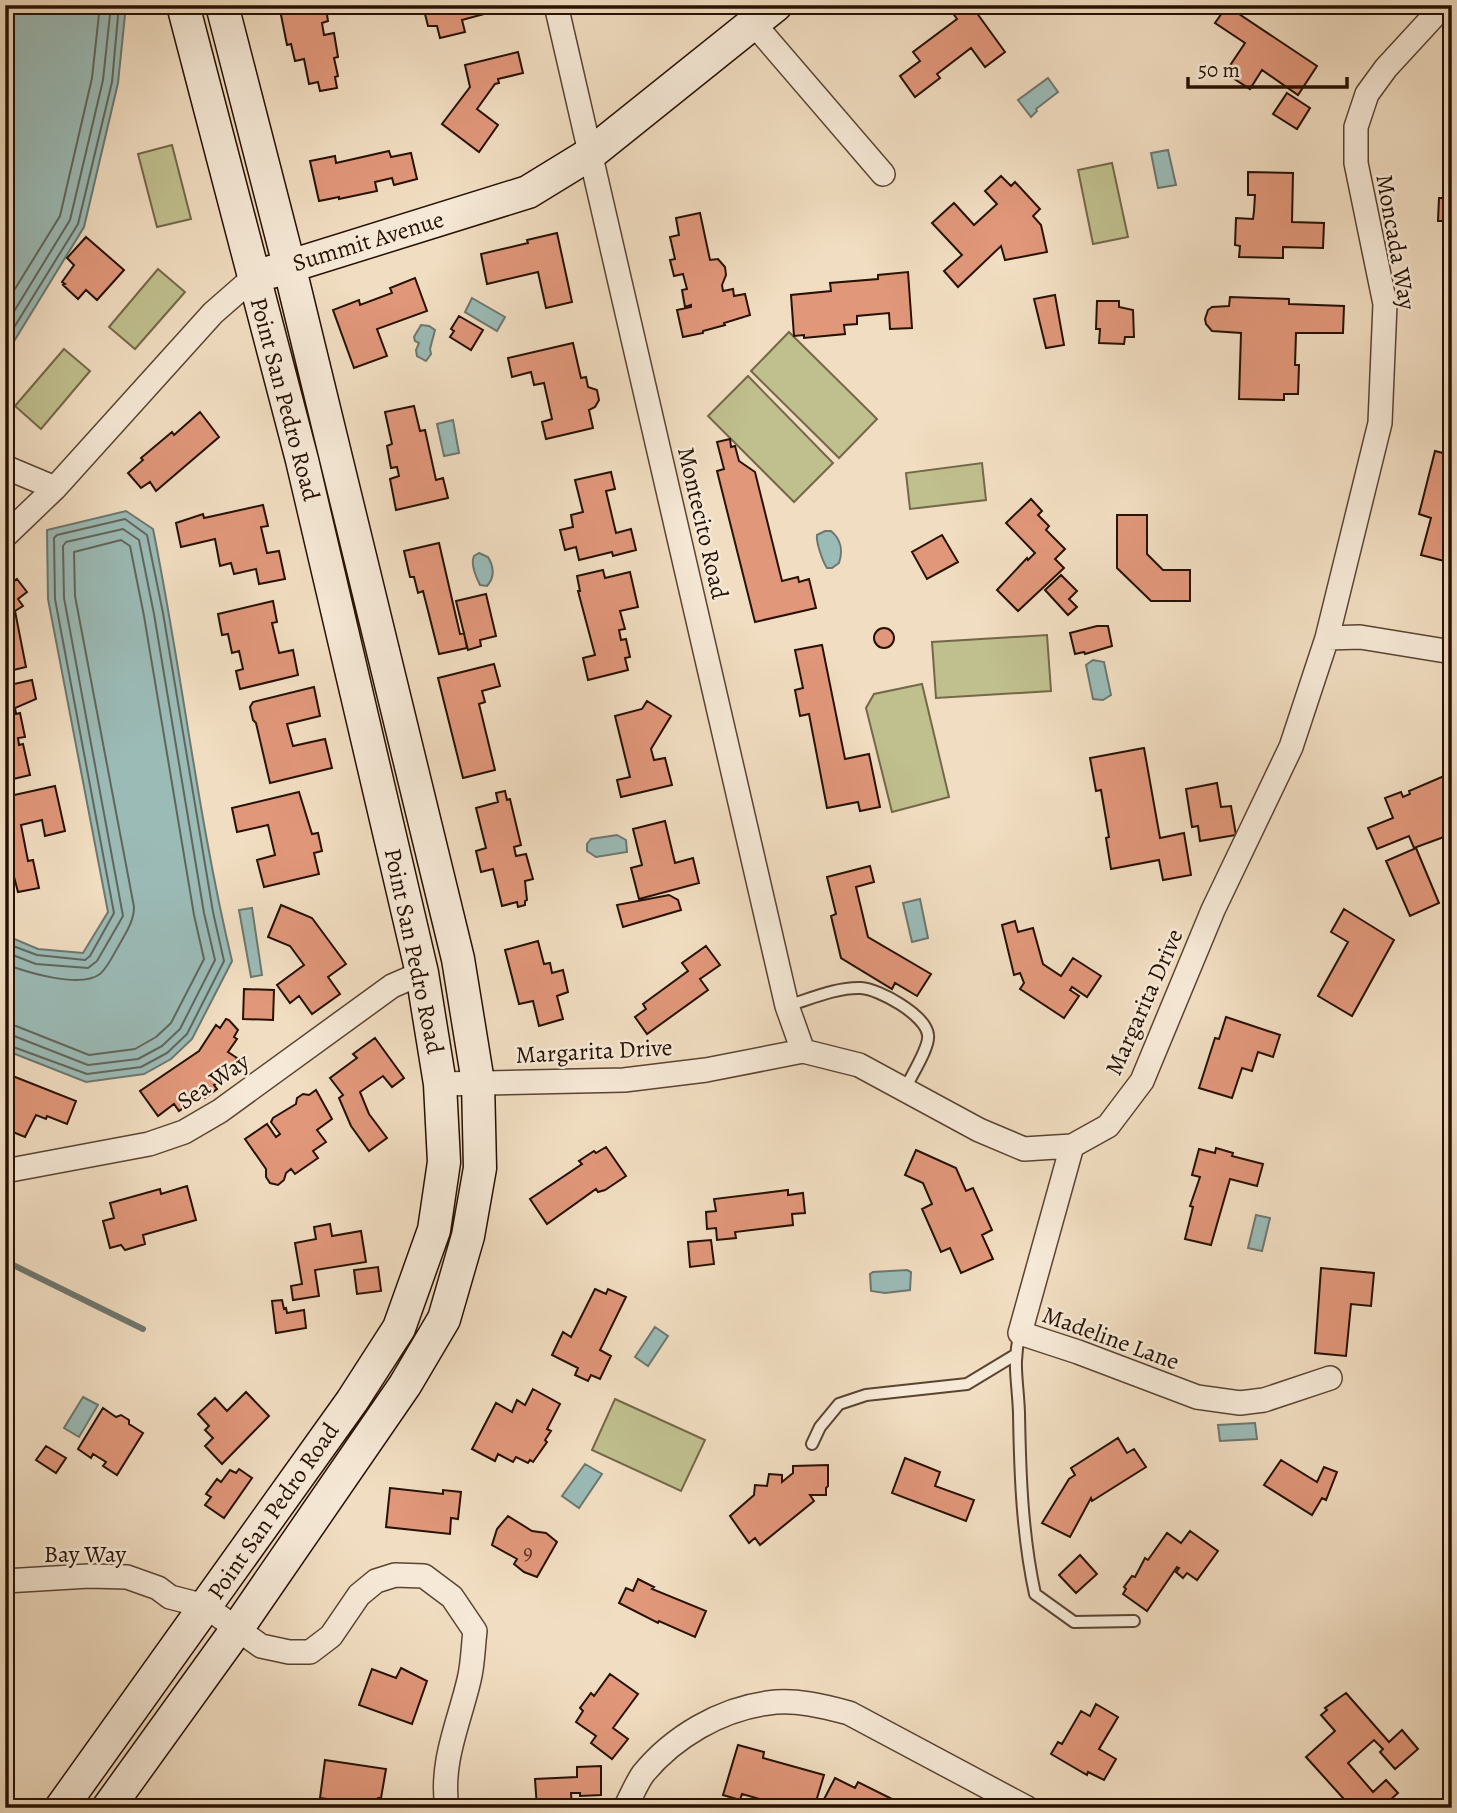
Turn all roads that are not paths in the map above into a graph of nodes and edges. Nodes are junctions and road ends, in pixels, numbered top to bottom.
1 (183, 5) edge
2 (222, 5) edge
3 (556, 5) edge
4 (1444, 5) edge
5 (765, 15) edge
6 (590, 154) junction
7 (883, 174) dead end
8 (289, 265) junction
9 (253, 278) junction
10 (5, 467) edge
11 (55, 488) junction
12 (5, 536) edge
13 (1327, 638) junction
14 (1452, 652) edge
15 (422, 973) junction
16 (787, 1006) junction
17 (803, 1051) junction
18 (478, 1082) junction
19 (440, 1084) junction
20 (905, 1089) junction
21 (1072, 1146) junction
22 (5, 1171) edge
23 (1017, 1344) junction
24 (1330, 1378) dead end
25 (812, 1444) dead end
26 (5, 1581) edge
27 (205, 1606) junction
28 (1134, 1621) dead end
29 (237, 1629) junction
30 (61, 1808) edge
31 (108, 1808) edge
32 (447, 1808) edge
33 (625, 1808) edge
34 (1027, 1808) edge

1 - 9 main road, Point San Pedro Road
2 - 8 main road, Point San Pedro Road
3 - 6 street, Montecito Road
4 - 13 street, Moncada Way
5 - 6 main road, Summit Avenue
5 - 7 street
6 - 8 main road, Summit Avenue
6 - 16 street, Montecito Road
8 - 9 main road, Summit Avenue
8 - 18 main road, Point San Pedro Road
9 - 11 street, Summit Avenue
9 - 15 main road, Point San Pedro Road
10 - 11 street
11 - 12 street, Summit Avenue
13 - 14 street
13 - 21 street, Margarita Drive
15 - 19 main road, Point San Pedro Road
15 - 22 street, Sea Way
16 - 17 street, Montecito Road
16 - 20 lane
17 - 18 street, Margarita Drive
17 - 20 street, Margarita Drive
18 - 19 street, Margarita Drive
18 - 29 main road, Point San Pedro Road
19 - 27 main road, Point San Pedro Road
20 - 21 street, Margarita Drive
21 - 23 street, Madeline Lane
23 - 24 street, Madeline Lane
23 - 25 lane
23 - 28 lane
26 - 27 street, Bay Way
27 - 29 street, Bay Way
27 - 30 main road, Point San Pedro Road
29 - 31 main road, Point San Pedro Road
29 - 32 street, Bay Way
33 - 34 street

